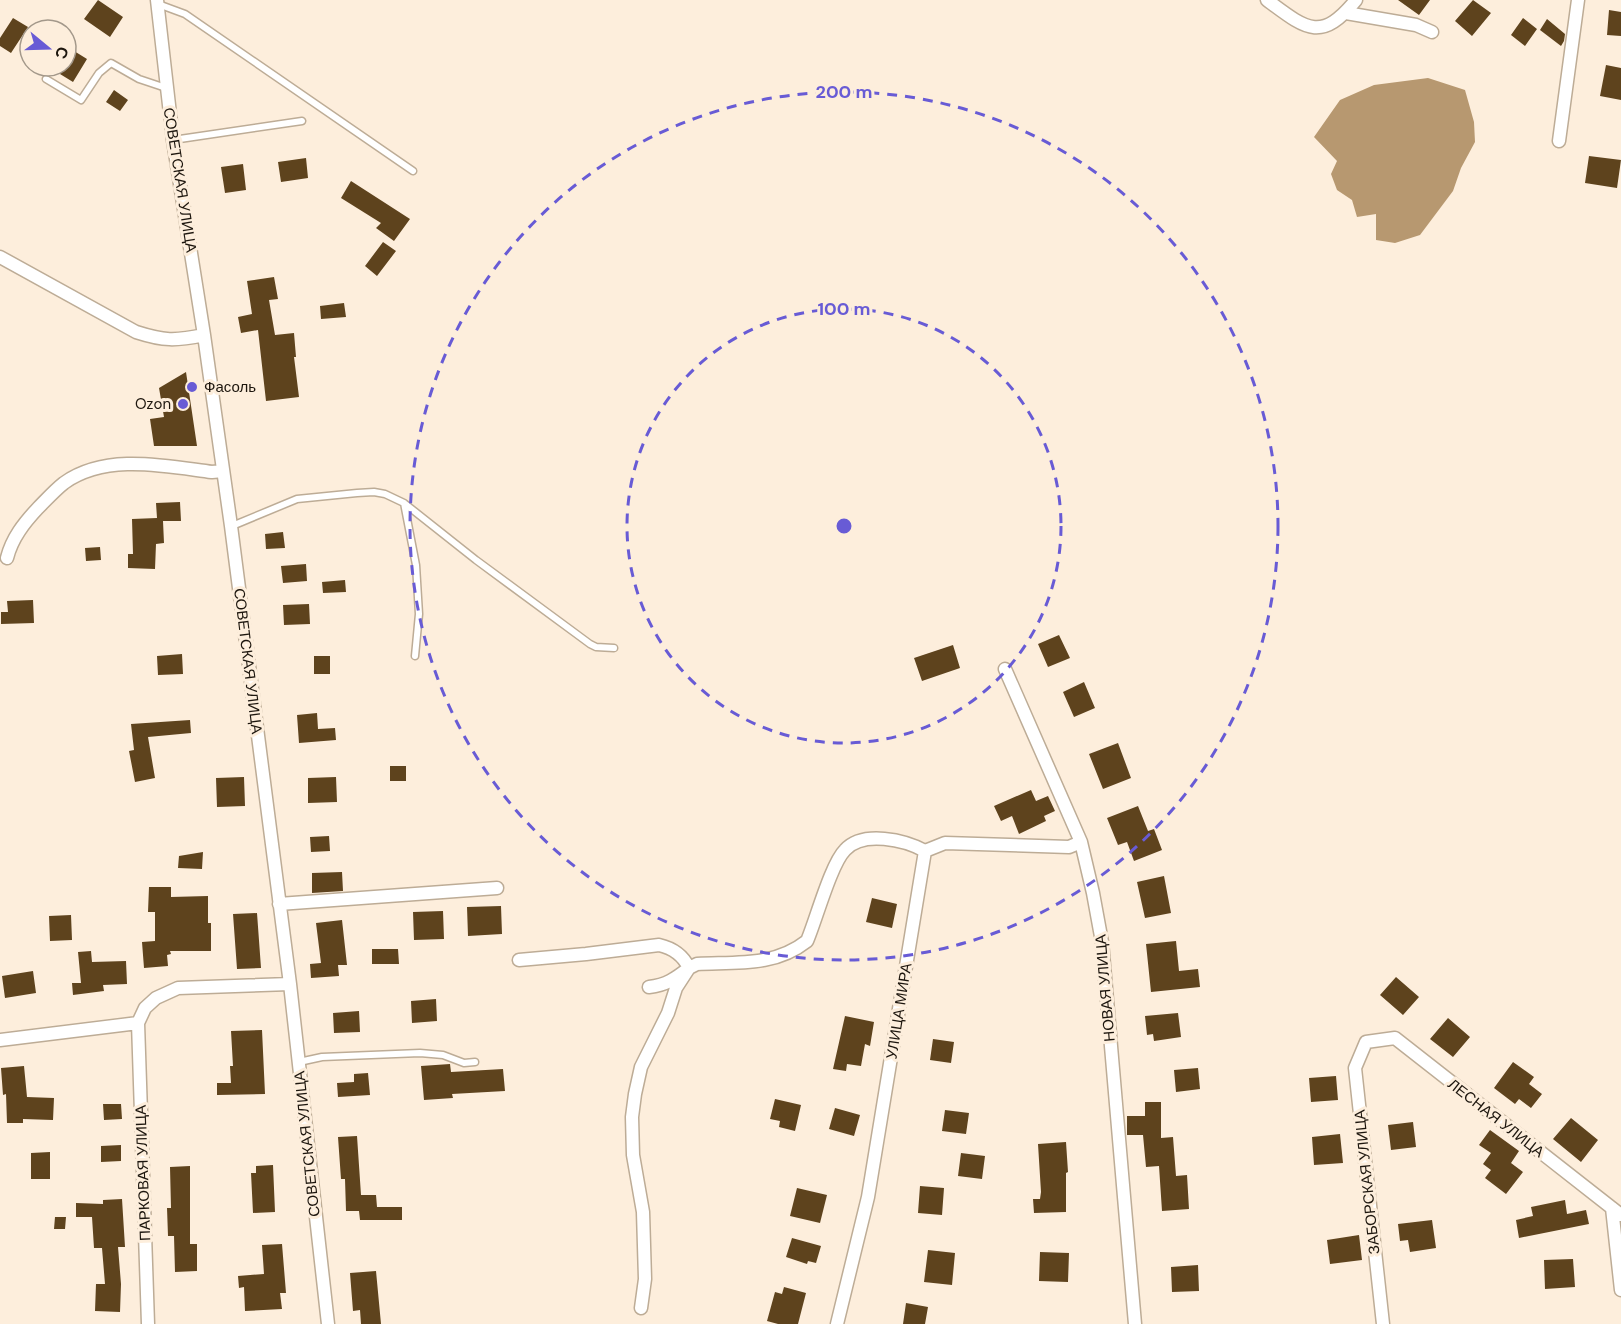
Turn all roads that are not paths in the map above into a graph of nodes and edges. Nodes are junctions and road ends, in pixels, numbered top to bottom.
1 (1267, 0) edge
2 (1356, 0) edge
3 (1578, 0) edge
4 (157, 2) edge
5 (1346, 13) junction
6 (1432, 32) dead end
7 (46, 79) dead end
8 (166, 88) junction
9 (302, 121) dead end
10 (172, 140) junction
11 (1558, 141) dead end
12 (413, 171) dead end
13 (0, 257) edge
14 (204, 335) junction
15 (223, 471) junction
16 (404, 503) junction
17 (231, 526) junction
18 (7, 558) dead end
19 (614, 648) dead end
20 (415, 656) dead end
21 (1005, 669) dead end
22 (1081, 842) junction
23 (925, 851) junction
24 (498, 888) dead end
25 (279, 904) junction
26 (519, 960) dead end
27 (689, 968) junction
28 (290, 984) junction
29 (649, 987) dead end
30 (138, 1023) junction
31 (0, 1040) edge
32 (1366, 1042) joint
33 (298, 1062) junction
34 (475, 1062) dead end
35 (1617, 1211) edge
36 (1621, 1290) edge
37 (641, 1308) dead end
38 (148, 1324) edge
39 (328, 1324) edge
40 (837, 1324) edge
41 (1135, 1324) edge
42 (1383, 1324) edge

1 - 5 street
2 - 5 street
3 - 11 street
4 - 8 street, СОВЕТСКАЯ УЛИЦА
4 - 12 lane
5 - 6 street
7 - 8 lane
8 - 10 street, СОВЕТСКАЯ УЛИЦА
9 - 10 lane
10 - 14 street, СОВЕТСКАЯ УЛИЦА
13 - 14 street
14 - 15 street, СОВЕТСКАЯ УЛИЦА
15 - 17 street, СОВЕТСКАЯ УЛИЦА
15 - 18 street
16 - 17 lane
16 - 19 lane
16 - 20 lane
17 - 25 street, СОВЕТСКАЯ УЛИЦА
21 - 22 street, НОВАЯ УЛИЦА
22 - 23 street
22 - 41 street, НОВАЯ УЛИЦА
23 - 27 street
23 - 40 street, УЛИЦА МИРА
24 - 25 street
25 - 28 street, СОВЕТСКАЯ УЛИЦА
26 - 27 street
27 - 29 street
27 - 37 street
28 - 30 street
28 - 33 street, СОВЕТСКАЯ УЛИЦА
30 - 31 street
30 - 38 street, ПАРКОВАЯ УЛИЦА
32 - 35 street, ЛЕСНАЯ УЛИЦА
32 - 42 street, ЗАБОРСКАЯ УЛИЦА
33 - 34 lane
33 - 39 street, СОВЕТСКАЯ УЛИЦА
35 - 36 street

